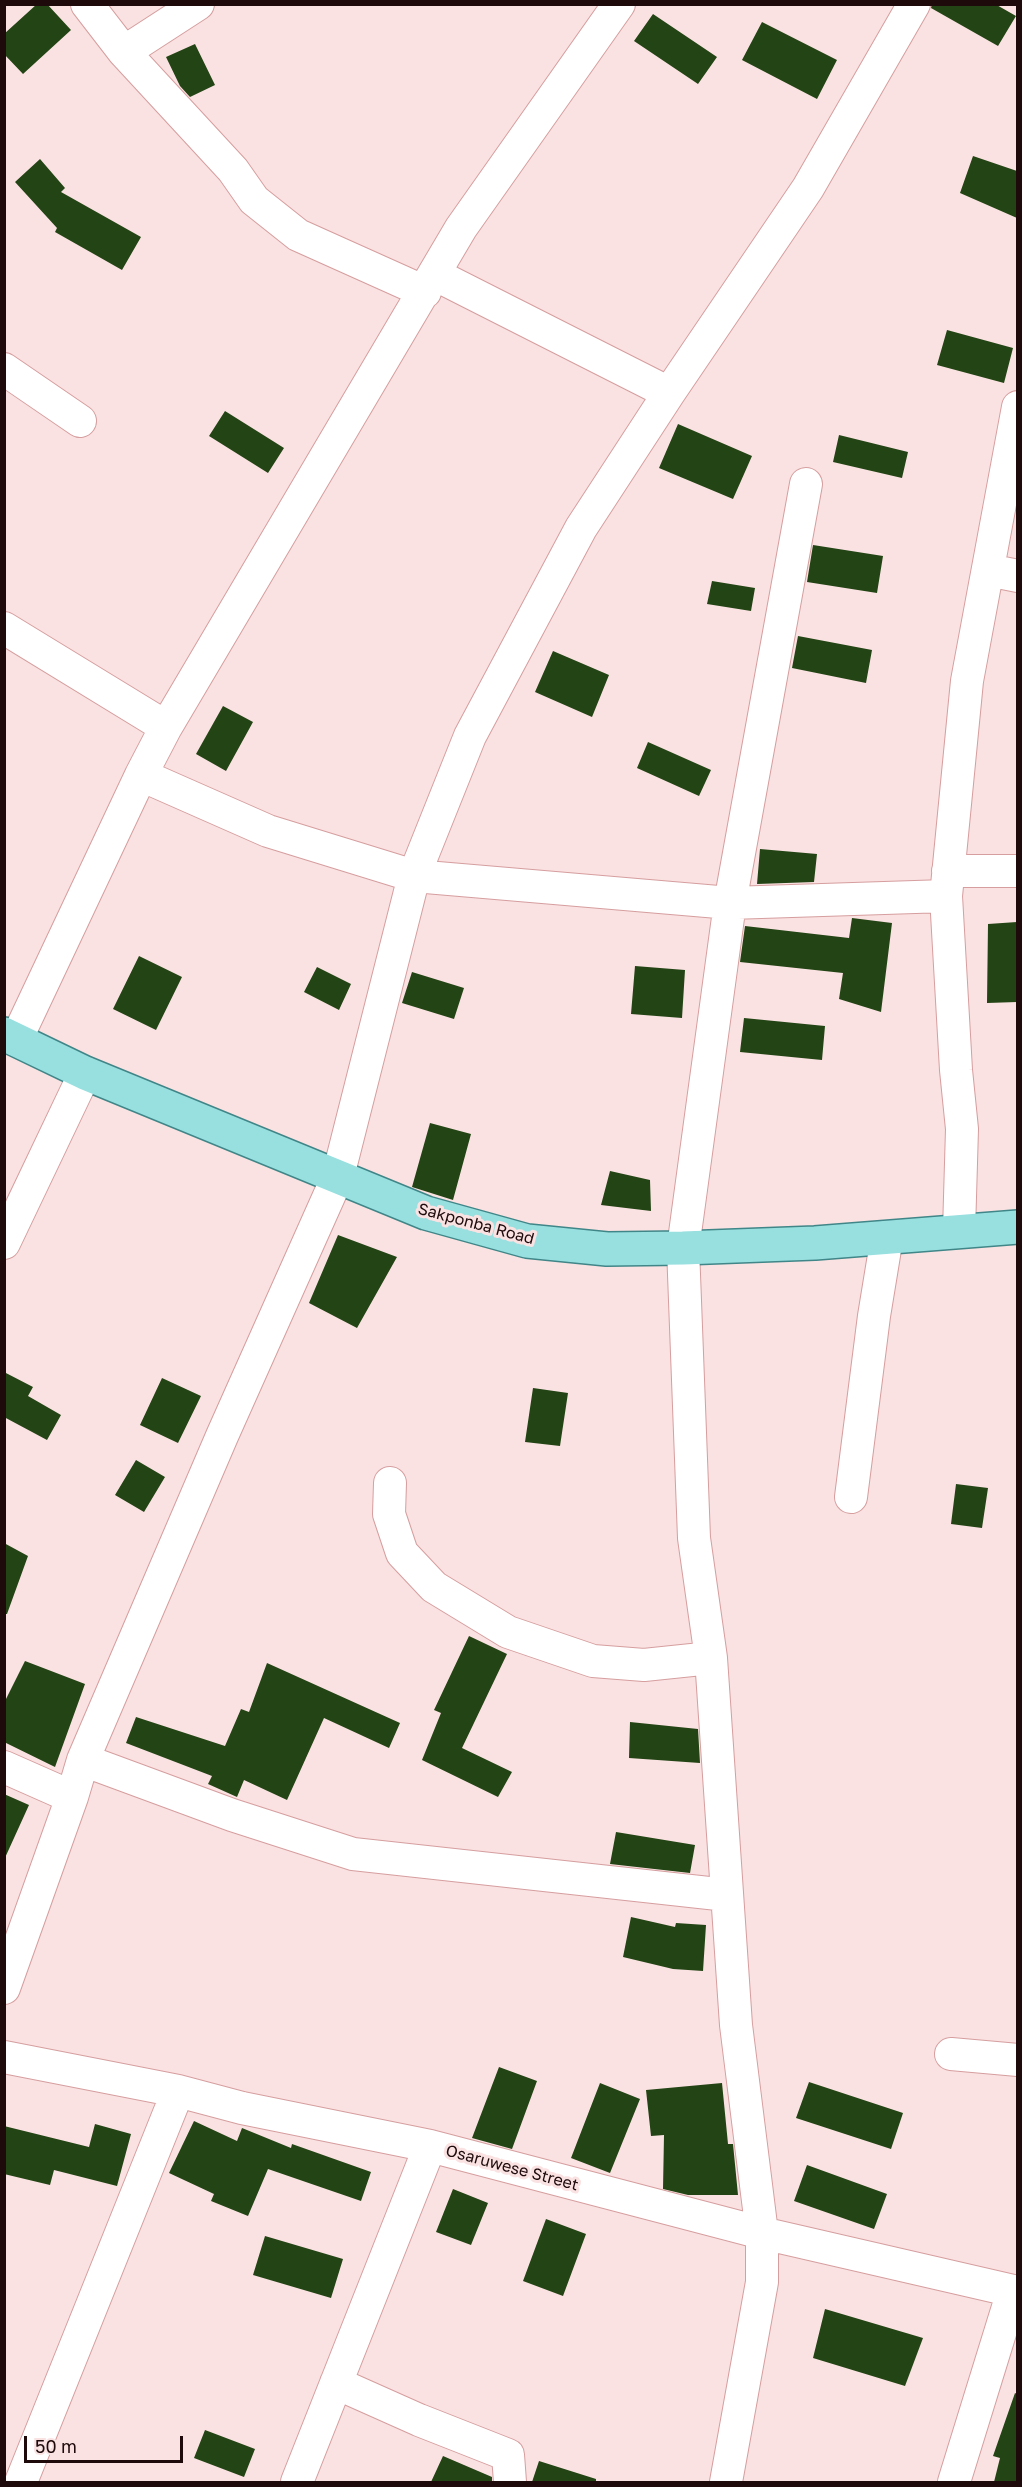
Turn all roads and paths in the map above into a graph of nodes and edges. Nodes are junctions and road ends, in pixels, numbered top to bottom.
1 (87, 4) edge
2 (198, 4) edge
3 (619, 4) edge
4 (914, 4) edge
5 (124, 52) junction
6 (429, 283) junction
7 (4, 369) edge
8 (669, 393) junction
9 (1017, 406) edge
10 (80, 421) dead end
11 (806, 484) dead end
12 (988, 570) junction
13 (1017, 576) edge
14 (4, 628) edge
15 (166, 727) junction
16 (141, 775) junction
17 (1017, 871) edge
18 (414, 876) junction
19 (947, 883) junction
20 (730, 903) junction
21 (10, 1037) edge
22 (85, 1073) junction
23 (338, 1176) junction
24 (1017, 1227) edge
25 (959, 1231) junction
26 (887, 1237) junction
27 (4, 1243) edge
28 (683, 1248) junction
29 (390, 1483) dead end
30 (851, 1497) dead end
31 (711, 1658) junction
32 (83, 1760) junction
33 (4, 1767) edge
34 (72, 1797) junction
35 (727, 1895) junction
36 (4, 1988) edge
37 (951, 2054) dead end
38 (4, 2057) edge
39 (1017, 2060) edge
40 (178, 2091) junction
41 (430, 2146) junction
42 (762, 2233) junction
43 (1015, 2291) edge
44 (336, 2383) junction
45 (21, 2482) edge
46 (297, 2482) edge
47 (510, 2482) edge
48 (726, 2482) edge
49 (954, 2482) edge

1 - 5 street
2 - 5 street
3 - 6 street
4 - 8 street
5 - 6 street
6 - 8 street
6 - 15 street
7 - 10 street
8 - 18 street
9 - 12 street
11 - 20 street
12 - 13 street
12 - 19 street
14 - 15 street
15 - 16 street
16 - 18 street
16 - 21 street
17 - 19 street
18 - 20 street
18 - 23 street
19 - 20 street
19 - 25 street
20 - 28 street
21 - 22 main road, Sakponba Road
22 - 23 main road, Sakponba Road
22 - 27 street
23 - 28 main road, Sakponba Road
23 - 32 street
24 - 25 main road, Sakponba Road
25 - 26 main road, Sakponba Road
26 - 28 main road, Sakponba Road
26 - 30 street
28 - 31 street
29 - 31 street
31 - 35 street
32 - 34 street
32 - 35 street
33 - 34 street
34 - 36 street
35 - 42 street
37 - 39 street
38 - 40 street, Osaruwese Street
40 - 41 street, Osaruwese Street
40 - 45 street
41 - 42 street, Osaruwese Street
41 - 44 street
42 - 43 street, Osaruwese Street
42 - 48 street
43 - 49 street
44 - 46 street
44 - 47 street

